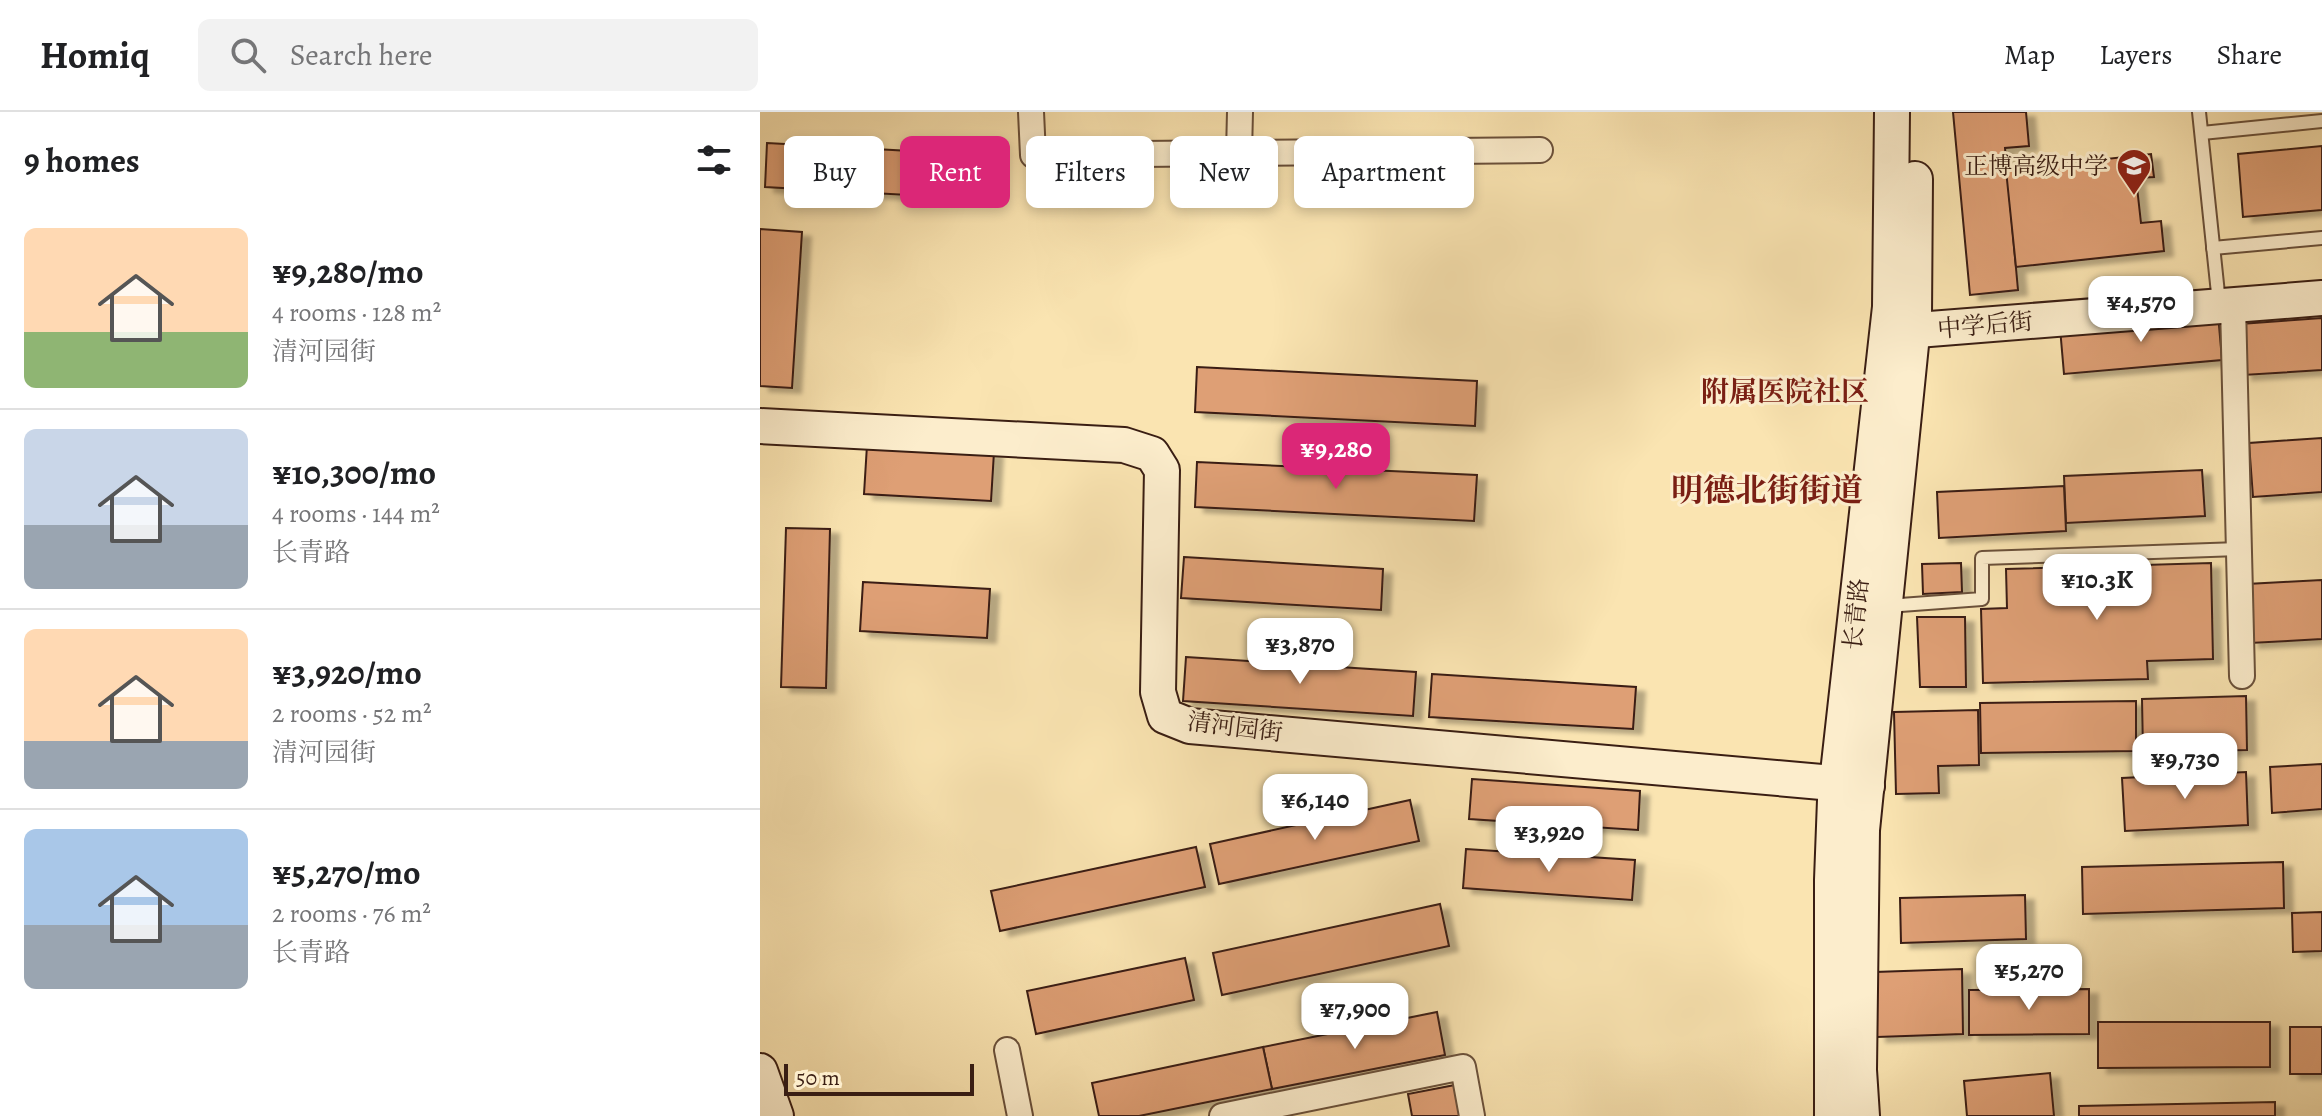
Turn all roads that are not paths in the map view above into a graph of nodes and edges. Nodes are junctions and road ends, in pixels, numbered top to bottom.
1 (1031, 112) edge
2 (1240, 112) edge
3 (1892, 112) edge
4 (1915, 112) edge
5 (2199, 112) edge
6 (2296, 118) edge
7 (2322, 121) edge
8 (2202, 133) junction
9 (1239, 136) edge
10 (1540, 150) dead end
11 (1278, 153) edge
12 (1170, 154) edge
13 (2322, 238) edge
14 (2213, 248) junction
15 (2322, 298) edge
16 (2226, 306) junction
17 (1900, 331) junction
18 (760, 426) edge
19 (2239, 549) junction
20 (1885, 606) junction
21 (2242, 676) dead end
22 (1852, 784) junction
23 (1007, 1050) dead end
24 (760, 1071) edge
25 (776, 1116) edge
26 (1020, 1116) edge
27 (1222, 1116) edge
28 (1472, 1116) edge
29 (1832, 1116) edge
30 (1862, 1116) edge

1 - 12 street
2 - 9 street
3 - 17 main road, 长青路
4 - 17 main road, 长青路
5 - 8 lane
6 - 7 lane
6 - 8 lane
8 - 14 lane
10 - 11 street
13 - 14 lane
14 - 16 lane
15 - 16 main road, 中学后街
16 - 17 main road, 中学后街
16 - 19 street
17 - 20 main road, 长青路
17 - 22 main road, 长青路
18 - 22 main road, 清河园街
19 - 20 lane
19 - 21 street
20 - 22 main road, 长青路
22 - 29 main road, 长青路
22 - 30 main road, 长青路
23 - 26 street
24 - 25 main road
27 - 28 street

